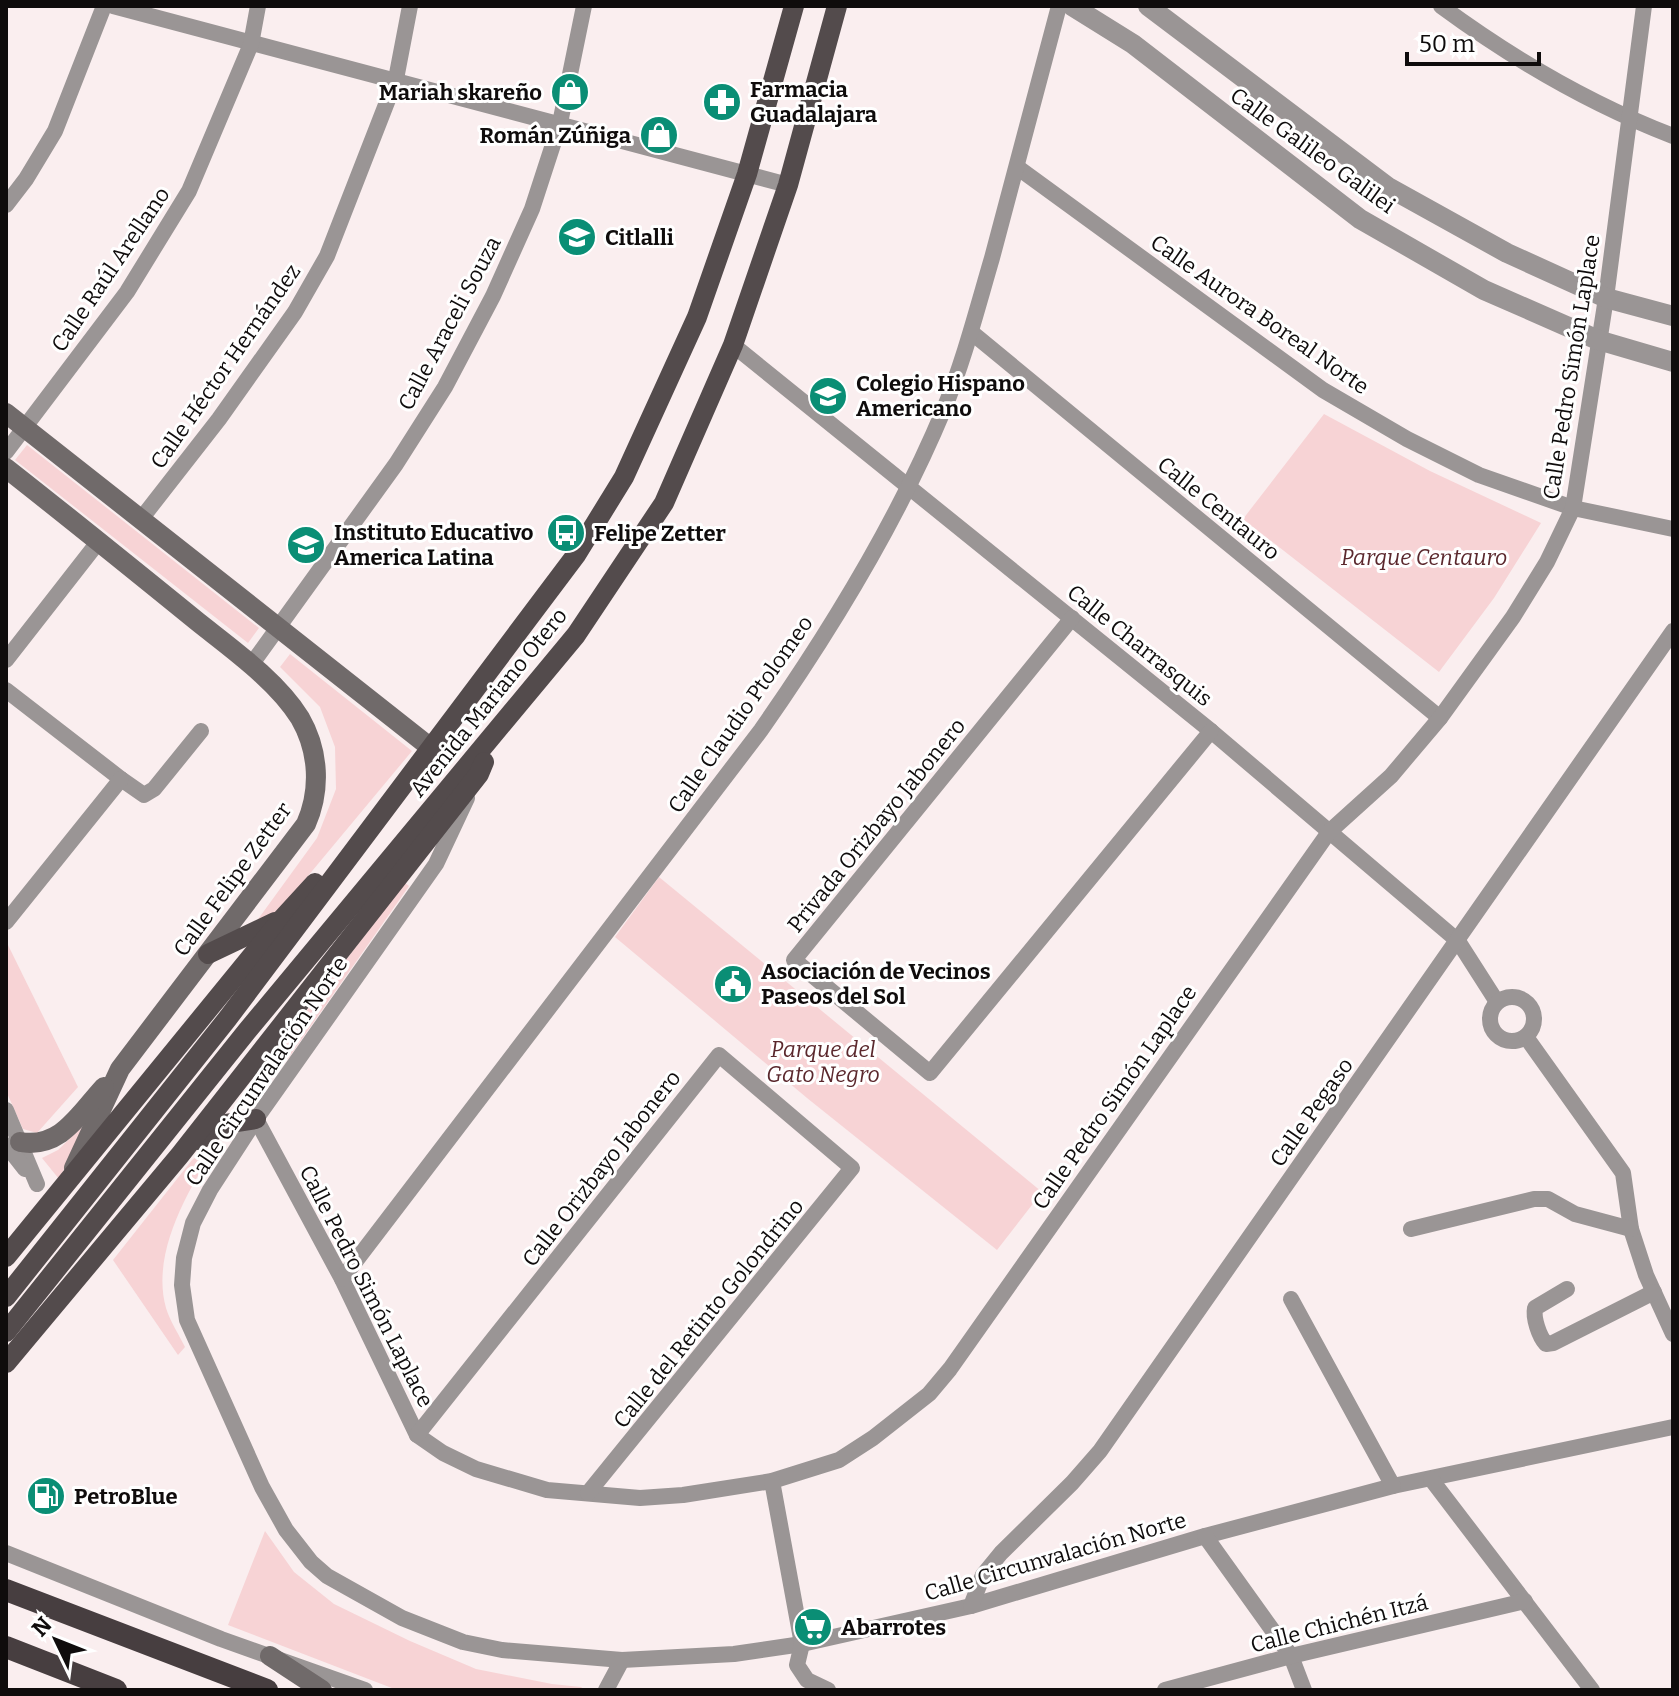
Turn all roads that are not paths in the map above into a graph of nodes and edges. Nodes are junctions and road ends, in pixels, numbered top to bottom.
1 (104, 6) edge
2 (113, 6) edge
3 (258, 6) edge
4 (410, 6) edge
5 (584, 6) edge
6 (794, 6) edge
7 (837, 6) edge
8 (1059, 6) edge
9 (1072, 6) edge
10 (1148, 6) edge
11 (1441, 6) edge
12 (1467, 6) edge
13 (1644, 6) edge
14 (1465, 23) junction
15 (251, 44) junction
16 (396, 79) junction
17 (1628, 119) junction
18 (560, 123) junction
19 (1673, 136) edge
20 (1017, 167) junction
21 (747, 174) junction
22 (788, 185) junction
23 (6, 205) edge
24 (1606, 298) junction
25 (1673, 316) edge
26 (971, 332) junction
27 (1598, 340) junction
28 (733, 345) junction
29 (1673, 362) edge
30 (6, 413) edge
31 (25, 429) junction
32 (6, 452) edge
33 (6, 468) edge
34 (908, 486) junction
35 (1573, 508) junction
36 (141, 519) junction
37 (1673, 529) edge
38 (99, 541) junction
39 (1072, 618) junction
40 (280, 627) junction
41 (1673, 631) edge
42 (6, 660) edge
43 (251, 665) junction
44 (6, 690) edge
45 (1440, 718) junction
46 (504, 722) junction
47 (201, 731) dead end
48 (1211, 731) junction
49 (431, 748) junction
50 (479, 774) junction
51 (121, 779) junction
52 (391, 800) junction
53 (1329, 832) junction
54 (282, 919) junction
55 (6, 922) edge
56 (1458, 941) junction
57 (208, 954) junction
58 (1497, 1002) junction
59 (1526, 1037) junction
60 (120, 1069) junction
61 (6, 1110) edge
62 (256, 1119) junction
63 (13, 1143) edge
64 (180, 1155) junction
65 (843, 1161) joint
66 (67, 1183) junction
67 (51, 1202) junction
68 (1411, 1229) dead end
69 (1631, 1229) junction
70 (6, 1257) edge
71 (342, 1279) junction
72 (1567, 1289) dead end
73 (1654, 1292) junction
74 (6, 1297) edge
75 (1291, 1299) dead end
76 (6, 1332) edge
77 (1673, 1334) edge
78 (6, 1363) edge
79 (1673, 1427) edge
80 (417, 1435) junction
81 (1431, 1479) junction
82 (772, 1481) junction
83 (1393, 1486) junction
84 (588, 1493) junction
85 (1205, 1536) junction
86 (6, 1553) edge
87 (6, 1590) edge
88 (1525, 1601) junction
89 (971, 1606) junction
90 (802, 1644) junction
91 (6, 1647) edge
92 (270, 1656) junction
93 (1291, 1656) junction
94 (622, 1660) junction
95 (116, 1690) edge
96 (267, 1690) edge
97 (322, 1690) edge
98 (365, 1690) edge
99 (606, 1690) edge
100 (828, 1690) edge
101 (1165, 1690) edge
102 (1304, 1690) edge
103 (1592, 1690) edge

1 - 23 street
2 - 15 street
3 - 15 street, Calle Raúl Arellano
4 - 16 street, Calle Héctor Hernández
5 - 18 street, Calle Araceli Souza
6 - 21 main road, Avenida Mariano Otero
7 - 22 main road, Avenida Mariano Otero
8 - 20 street, Calle Claudio Ptolomeo
9 - 27 street, Calle Galileo Galilei
10 - 24 street, Calle Galileo Galilei
11 - 14 street
12 - 14 street
13 - 17 street, Calle Pedro Simón Laplace
14 - 17 street
15 - 16 street
15 - 31 street, Calle Raúl Arellano
16 - 18 street
16 - 36 street, Calle Héctor Hernández
17 - 19 street
17 - 24 street, Calle Pedro Simón Laplace
18 - 21 street
18 - 40 street, Calle Araceli Souza
20 - 26 street, Calle Claudio Ptolomeo
20 - 35 street, Calle Aurora Boreal Norte
21 - 22 street
21 - 49 main road, Avenida Mariano Otero
22 - 28 main road, Avenida Mariano Otero
24 - 25 street, Calle Galileo Galilei
24 - 27 street, Calle Pedro Simón Laplace
26 - 34 street, Calle Claudio Ptolomeo
26 - 45 street, Calle Centauro
27 - 29 street, Calle Galileo Galilei
27 - 35 street, Calle Pedro Simón Laplace
28 - 34 street, Calle Charrasquis
28 - 46 main road, Avenida Mariano Otero
30 - 31 main road
31 - 32 street, Calle Raúl Arellano
31 - 36 main road
33 - 38 main road, Calle Felipe Zetter
34 - 39 street, Calle Charrasquis
34 - 71 street, Calle Claudio Ptolomeo
35 - 37 street, Calle Aurora Boreal Norte
35 - 45 street, Calle Pedro Simón Laplace
36 - 40 main road
38 - 42 street
38 - 43 main road, Calle Felipe Zetter
39 - 48 street, Calle Charrasquis
39 - 48 street, Privada Orizbayo Jabonero
40 - 43 street, Calle Araceli Souza
40 - 49 main road
41 - 56 street, Calle Pegaso
43 - 57 main road, Calle Felipe Zetter
44 - 51 street
45 - 53 street, Calle Pedro Simón Laplace
46 - 50 main road
46 - 76 main road, Avenida Mariano Otero
47 - 51 street
48 - 53 street, Calle Charrasquis
49 - 52 main road, Avenida Mariano Otero
50 - 62 street, Calle Circunvalación Norte
50 - 64 main road
51 - 55 street
52 - 54 main road
52 - 74 main road, Avenida Mariano Otero
53 - 56 street, Calle Charrasquis
53 - 82 street, Calle Pedro Simón Laplace
54 - 57 main road
54 - 66 main road
56 - 58 street, Calle Charrasquis
56 - 89 street, Calle Pegaso
57 - 60 main road, Calle Felipe Zetter
58 - 59 street
58 - 59 street
59 - 69 street
60 - 63 main road
60 - 66 main road, Calle Felipe Zetter
61 - 63 street
62 - 64 main road
62 - 71 street, Calle Pedro Simón Laplace
62 - 94 street, Calle Circunvalación Norte
63 - 67 street
64 - 78 main road
65 - 80 street, Calle Orizbayo Jabonero
65 - 84 street, Calle del Retinto Golondrino
66 - 67 main road
67 - 70 main road
68 - 69 street
69 - 73 street
71 - 80 street, Calle Pedro Simón Laplace
72 - 73 street
73 - 77 street
75 - 83 street
79 - 81 street, Calle Circunvalación Norte
80 - 84 street, Calle Pedro Simón Laplace
81 - 83 street, Calle Circunvalación Norte
81 - 88 street
82 - 84 street, Calle Pedro Simón Laplace
82 - 90 street
83 - 85 street, Calle Circunvalación Norte
85 - 89 street, Calle Circunvalación Norte
85 - 93 street
86 - 92 street
87 - 96 highway
88 - 93 street, Calle Chichén Itzá
88 - 103 street
89 - 90 street, Calle Circunvalación Norte
90 - 94 street, Calle Circunvalación Norte
90 - 100 street
91 - 95 highway
92 - 97 main road
92 - 98 street
93 - 101 street, Calle Chichén Itzá
93 - 102 street
94 - 99 street

